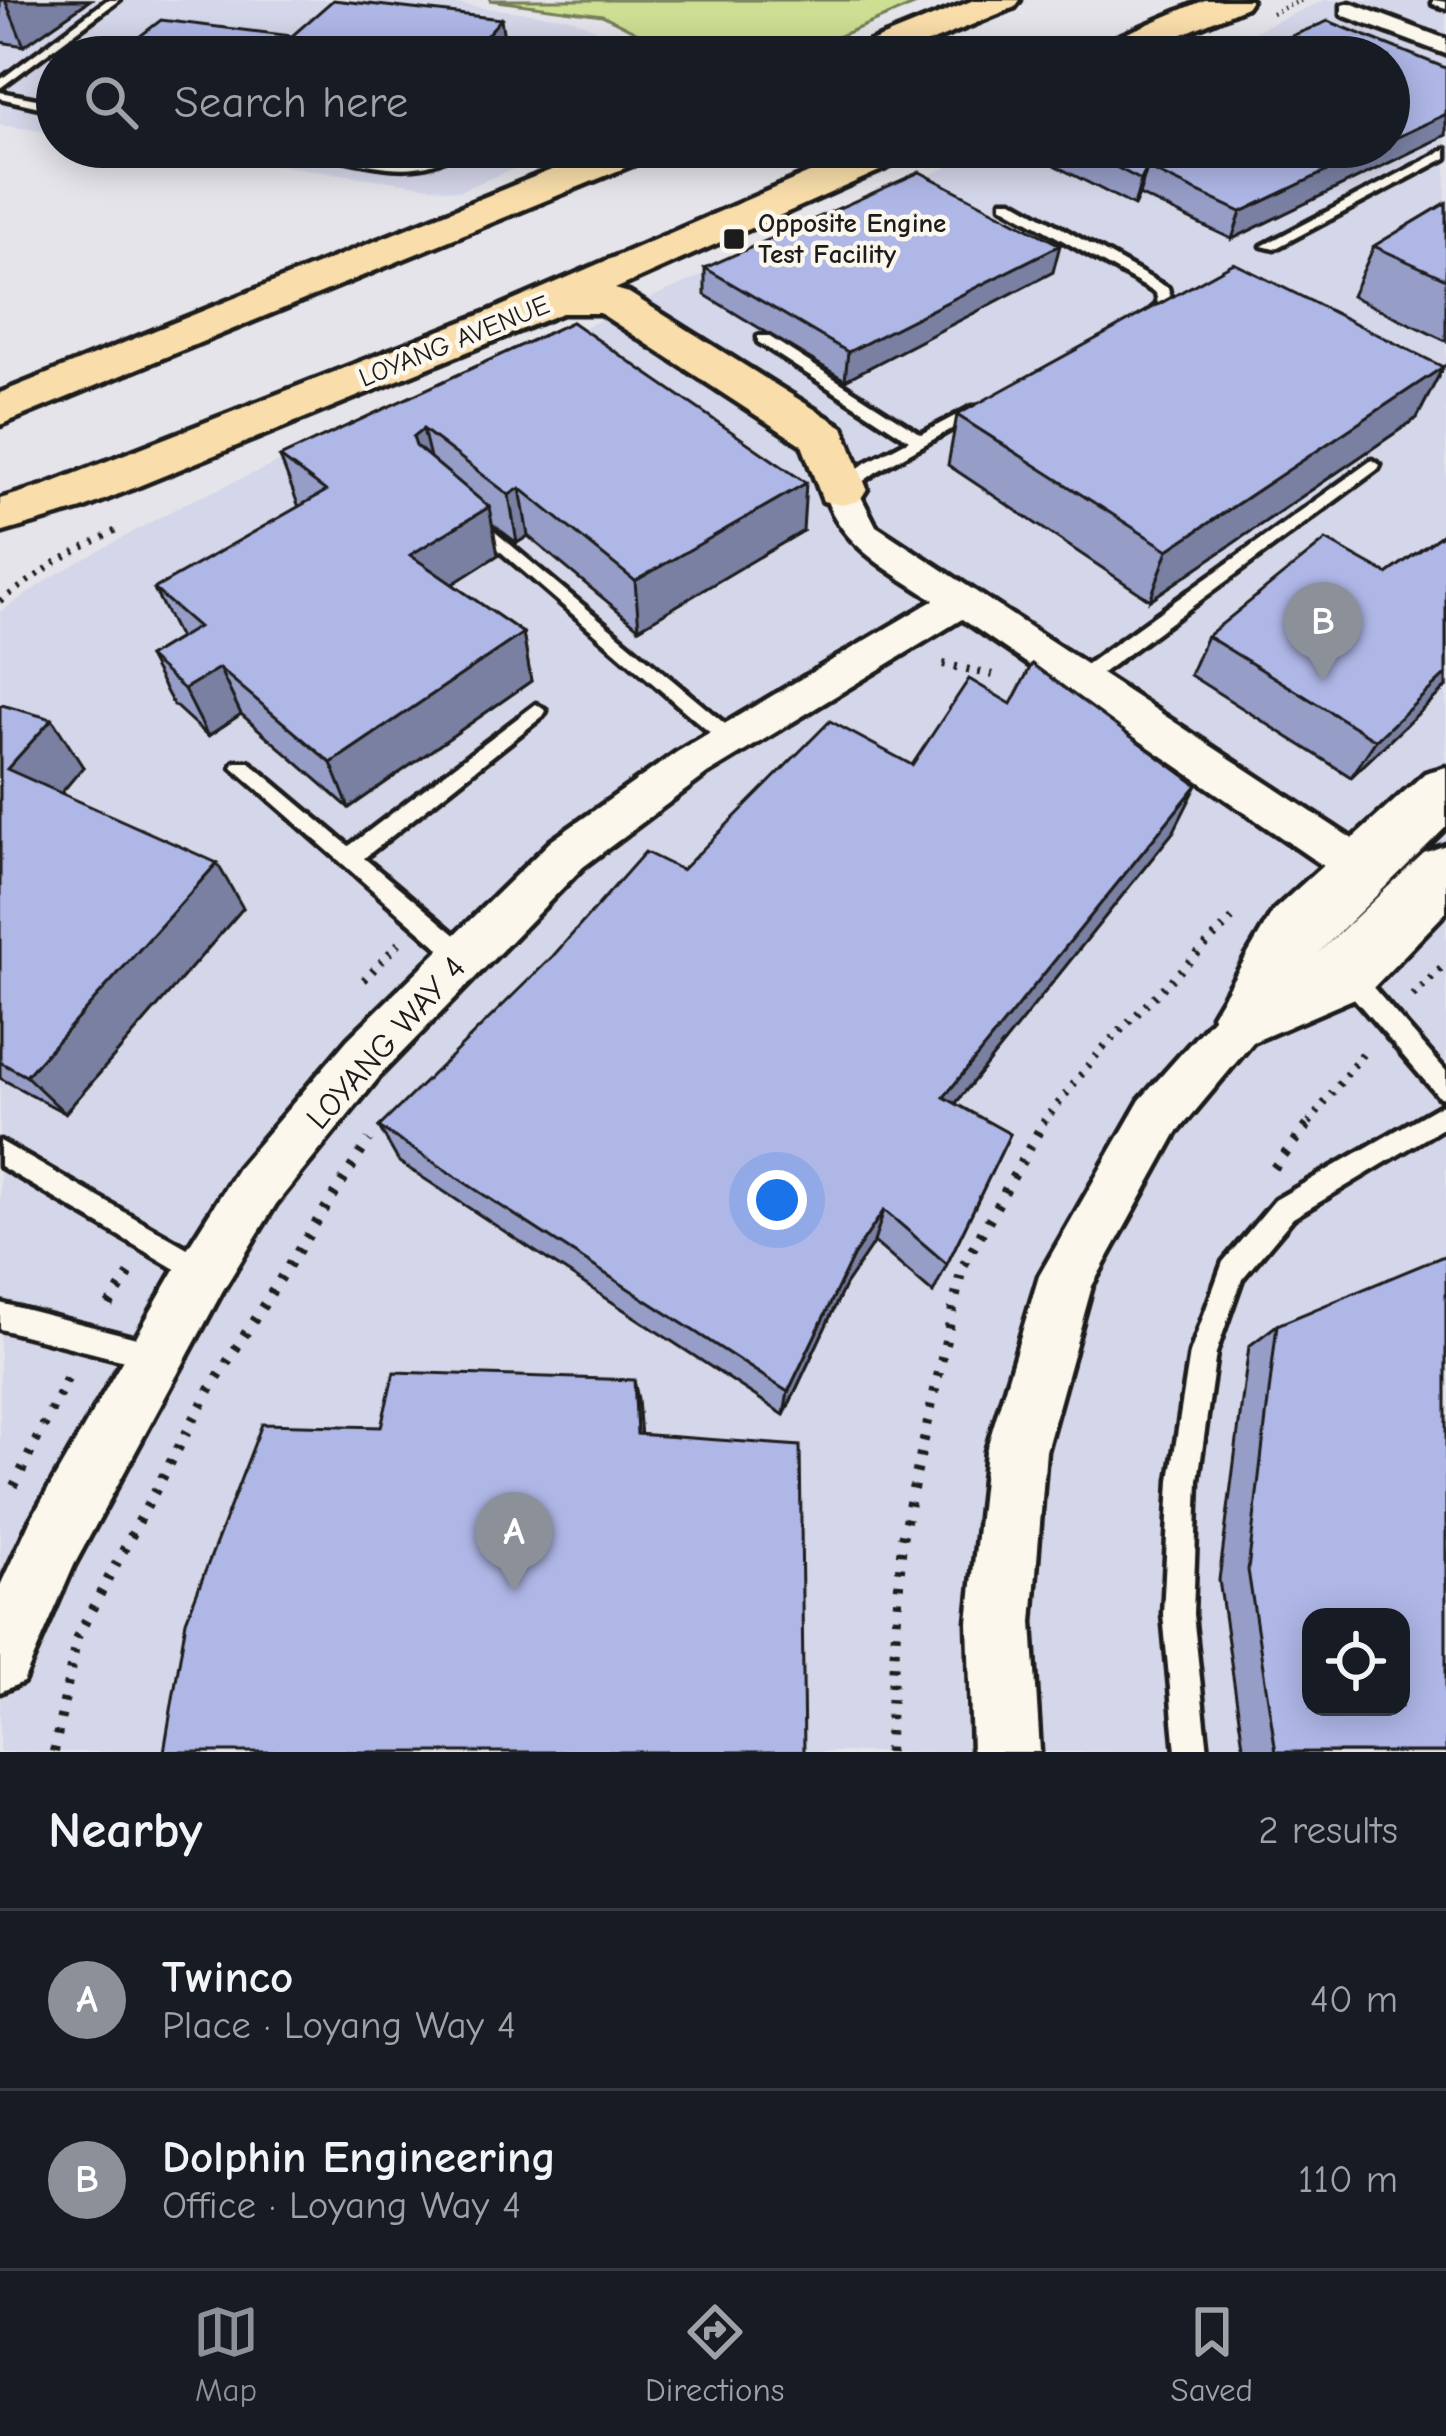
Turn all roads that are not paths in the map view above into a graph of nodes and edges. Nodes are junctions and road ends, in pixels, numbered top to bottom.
1 (114, 0) edge
2 (1003, 0) edge
3 (1234, 0) edge
4 (1350, 10) dead end
5 (66, 36) edge
6 (915, 36) edge
7 (1149, 36) edge
8 (1446, 47) edge
9 (36, 58) edge
10 (0, 85) edge
11 (0, 95) edge
12 (36, 103) edge
13 (1446, 153) edge
14 (591, 168) edge
15 (853, 168) edge
16 (1007, 203) dead end
17 (1268, 246) dead end
18 (552, 301) junction
19 (1131, 329) edge
20 (763, 339) dead end
21 (983, 407) edge
22 (0, 410) edge
23 (920, 440) junction
24 (1372, 465) edge
25 (841, 489) junction
26 (454, 502) edge
27 (0, 516) edge
28 (962, 601) junction
29 (1080, 680) junction
30 (536, 711) dead end
31 (730, 740) junction
32 (242, 767) dead end
33 (1446, 790) edge
34 (349, 858) junction
35 (1361, 868) junction
36 (1446, 871) edge
37 (463, 956) junction
38 (1357, 961) junction
39 (1246, 1016) junction
40 (1446, 1088) edge
41 (1446, 1113) edge
42 (0, 1153) edge
43 (203, 1271) junction
44 (0, 1316) edge
45 (156, 1356) junction
46 (0, 1659) edge
47 (1006, 1752) edge
48 (1192, 1752) edge

1 - 5 lane
2 - 6 main road
3 - 7 main road
4 - 8 street
9 - 10 lane
11 - 12 lane
13 - 17 lane
14 - 22 main road
15 - 18 main road, LOYANG AVENUE
16 - 19 lane
18 - 25 main road
18 - 27 main road, LOYANG AVENUE
20 - 23 lane
21 - 23 lane
23 - 25 lane
24 - 29 lane
25 - 28 street
26 - 31 lane
28 - 29 street
28 - 31 street, LOYANG WAY 4
29 - 35 street
30 - 34 lane
31 - 37 street, LOYANG WAY 4
32 - 34 lane
33 - 35 street
34 - 37 lane
35 - 36 street
35 - 38 street
35 - 39 street
36 - 38 street
37 - 43 street, LOYANG WAY 4
38 - 39 street
38 - 40 lane
39 - 47 street
41 - 48 lane
42 - 43 lane
43 - 45 street, LOYANG WAY 4
44 - 45 lane
45 - 46 street, LOYANG WAY 4

